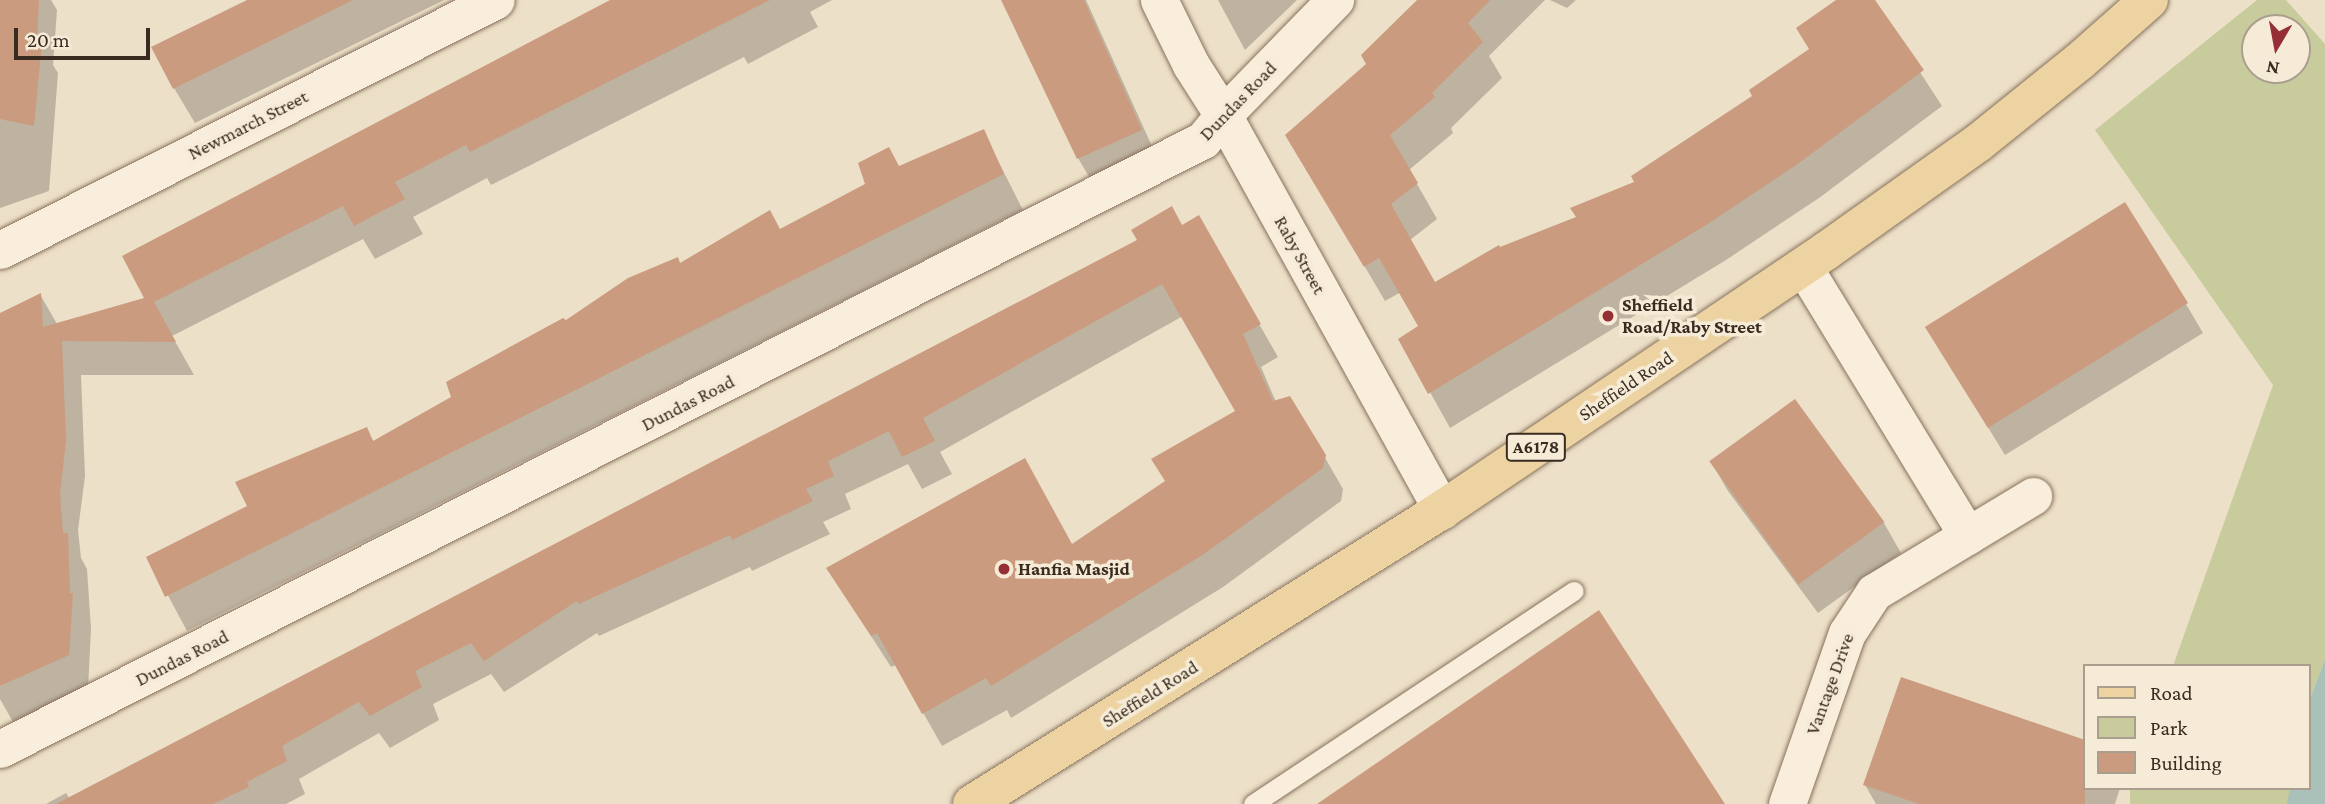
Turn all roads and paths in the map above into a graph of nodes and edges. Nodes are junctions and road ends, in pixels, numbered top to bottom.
1 (496, 0) edge
2 (1159, 0) edge
3 (1335, 0) edge
4 (2149, 0) edge
5 (1223, 115) junction
6 (0, 250) edge
7 (1803, 266) junction
8 (2033, 496) dead end
9 (1442, 510) junction
10 (1968, 536) junction
11 (1574, 591) dead end
12 (0, 749) edge
13 (988, 800) edge
14 (1253, 804) edge
15 (1787, 804) edge

1 - 6 street, Newmarch Street
2 - 5 street, Raby Street
3 - 5 street, Dundas Road
4 - 7 main road, Sheffield Road / A6178
5 - 9 street, Raby Street
5 - 12 street, Dundas Road
7 - 9 main road, Sheffield Road / A6178
7 - 10 street
8 - 10 street, Vantage Drive
9 - 13 main road, Sheffield Road / A6178
10 - 15 street, Vantage Drive
11 - 14 lane

